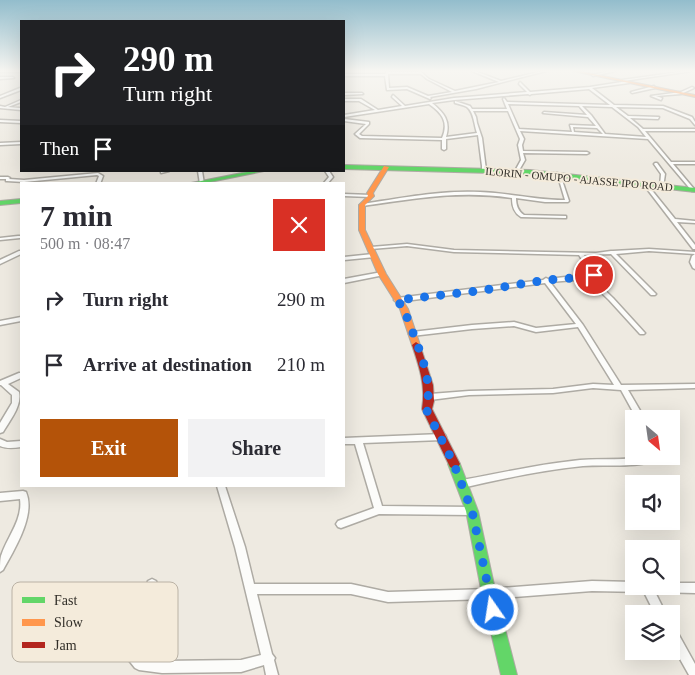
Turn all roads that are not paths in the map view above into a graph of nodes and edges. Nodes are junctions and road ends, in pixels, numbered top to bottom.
1 (17, 102) edge
2 (364, 102) edge
3 (400, 102) edge
4 (435, 102) edge
5 (455, 102) edge
6 (610, 102) edge
7 (430, 103) junction
8 (505, 103) joint
9 (580, 105) junction
10 (615, 106) junction
11 (4, 107) edge
12 (405, 107) junction
13 (20, 109) edge
14 (378, 110) junction
15 (472, 110) junction
16 (509, 110) junction
17 (0, 111) edge
18 (544, 114) dead end
19 (345, 116) edge
20 (590, 116) junction
21 (628, 117) junction
22 (658, 118) dead end
23 (345, 120) edge
24 (0, 121) edge
25 (20, 121) edge
26 (695, 124) edge
27 (598, 128) junction
28 (518, 130) junction
29 (643, 130) junction
30 (695, 130) edge
31 (573, 132) junction
32 (478, 134) junction
33 (604, 134) junction
34 (444, 138) junction
35 (649, 138) junction
36 (20, 143) edge
37 (0, 144) edge
38 (444, 149) dead end
39 (522, 152) junction
40 (587, 153) dead end
41 (672, 163) junction
42 (695, 163) edge
43 (656, 164) dead end
44 (345, 167) edge
45 (386, 167) junction
46 (484, 170) junction
47 (517, 171) junction
48 (77, 172) edge
49 (257, 172) edge
50 (328, 172) edge
51 (558, 174) junction
52 (74, 175) junction
53 (0, 178) edge
54 (98, 182) edge
55 (207, 182) edge
56 (327, 182) edge
57 (645, 184) junction
58 (662, 186) junction
59 (694, 190) edge
60 (345, 195) edge
61 (371, 196) junction
62 (514, 196) junction
63 (20, 202) edge
64 (0, 203) edge
65 (362, 205) junction
66 (564, 217) dead end
67 (673, 220) junction
68 (695, 222) edge
69 (18, 237) dead end
70 (0, 239) edge
71 (695, 248) edge
72 (20, 252) edge
73 (372, 252) junction
74 (611, 252) junction
75 (581, 254) junction
76 (695, 254) edge
77 (345, 259) edge
78 (0, 262) edge
79 (695, 267) edge
80 (382, 274) junction
81 (588, 277) junction
82 (345, 280) edge
83 (546, 280) junction
84 (652, 294) dead end
85 (397, 300) junction
86 (20, 319) edge
87 (0, 323) edge
88 (580, 326) junction
89 (642, 333) dead end
90 (412, 334) junction
91 (20, 375) edge
92 (1, 383) edge
93 (695, 386) edge
94 (621, 388) junction
95 (430, 397) junction
96 (635, 410) edge
97 (0, 430) edge
98 (442, 437) junction
99 (345, 441) edge
100 (358, 441) junction
101 (0, 442) edge
102 (20, 444) edge
103 (625, 461) edge
104 (462, 484) junction
105 (221, 487) edge
106 (0, 497) edge
107 (380, 510) junction
108 (472, 511) junction
109 (341, 524) dead end
110 (0, 567) edge
111 (625, 587) edge
112 (680, 588) edge
113 (695, 588) edge
114 (251, 590) junction
115 (489, 594) junction
116 (680, 648) edge
117 (269, 658) junction
118 (137, 662) edge
119 (272, 675) edge
120 (509, 675) edge
121 (695, 675) edge

1 - 11 street
2 - 14 street
3 - 12 street
4 - 7 street
5 - 15 street
6 - 10 street
7 - 12 street
7 - 34 street
8 - 9 street
8 - 16 street
9 - 10 street
9 - 20 street
10 - 21 street
10 - 26 street
11 - 13 street
11 - 17 street
12 - 14 street
14 - 19 street
15 - 16 street
15 - 32 street
16 - 28 street
18 - 20 street
20 - 27 street
21 - 22 street
21 - 29 street
23 - 34 street
24 - 25 street
27 - 31 street
27 - 33 street
28 - 31 street
28 - 39 street
29 - 30 street
29 - 35 street
31 - 33 street
32 - 34 street
32 - 46 street
33 - 35 street
34 - 38 street
35 - 41 street
36 - 37 street
39 - 40 street
39 - 47 street
41 - 42 street
41 - 59 street
43 - 58 street
44 - 45 main road, ILORIN - OMUPO - AJASSE IPO ROAD
45 - 46 main road, ILORIN - OMUPO - AJASSE IPO ROAD
45 - 61 main road
46 - 47 main road, ILORIN - OMUPO - AJASSE IPO ROAD
47 - 51 main road, ILORIN - OMUPO - AJASSE IPO ROAD
48 - 52 street
49 - 55 main road
50 - 56 street
51 - 57 main road, ILORIN - OMUPO - AJASSE IPO ROAD
51 - 62 street
52 - 53 street
52 - 54 street
57 - 58 main road, ILORIN - OMUPO - AJASSE IPO ROAD
57 - 67 street
58 - 59 main road, ILORIN - OMUPO - AJASSE IPO ROAD
60 - 61 street
61 - 65 main road
62 - 65 street
62 - 66 street
63 - 64 main road
65 - 73 main road
67 - 68 street
67 - 71 street
69 - 70 street
72 - 78 street
73 - 75 street
73 - 77 street
73 - 80 main road
74 - 75 street
74 - 76 street
74 - 84 street
75 - 81 street
76 - 79 street
80 - 82 street
80 - 85 main road
81 - 83 street
81 - 89 street
83 - 85 street
83 - 88 street
85 - 90 main road
86 - 87 street
88 - 90 street
88 - 94 street
90 - 95 main road
91 - 92 street
92 - 97 street
93 - 94 street
94 - 95 street
94 - 96 street
95 - 98 main road
98 - 100 street
98 - 104 main road
99 - 100 street
100 - 107 street
101 - 102 street
103 - 104 street
104 - 108 main road
105 - 114 street
106 - 110 street
107 - 108 street
107 - 109 street
108 - 115 main road
111 - 115 street
112 - 113 street
114 - 115 street
114 - 117 street
115 - 120 main road
116 - 121 street
117 - 118 street
117 - 119 street

